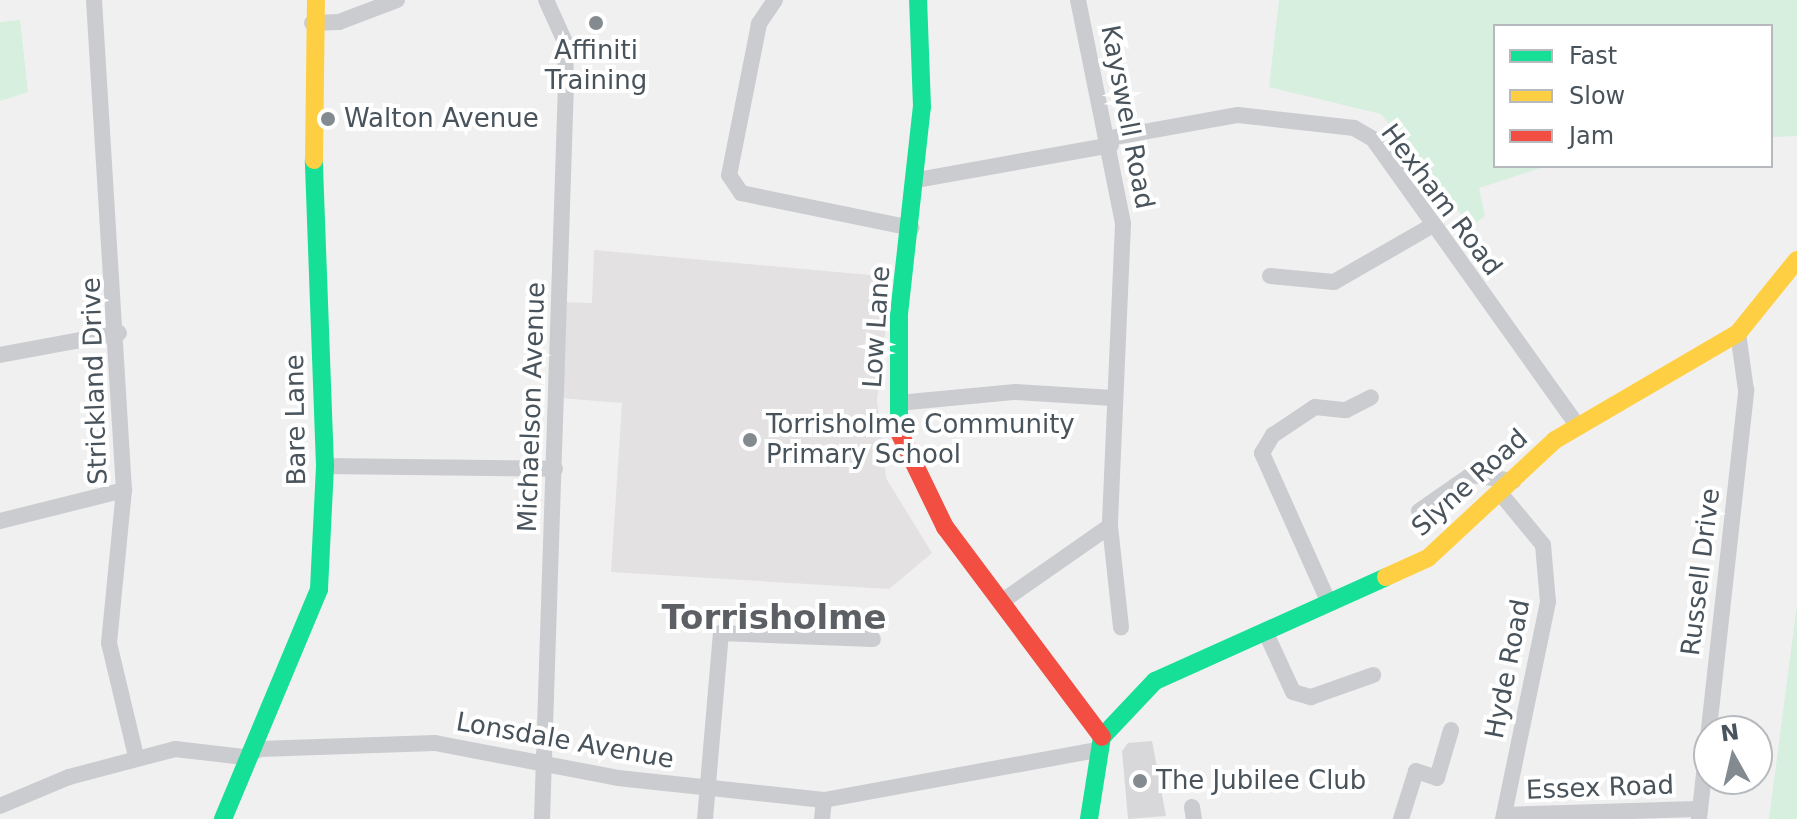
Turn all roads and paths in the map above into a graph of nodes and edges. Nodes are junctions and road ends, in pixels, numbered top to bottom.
1 (94, 0) edge
2 (316, 0) edge
3 (397, 0) edge
4 (546, 0) edge
5 (775, 0) edge
6 (918, 0) edge
7 (1078, 0) edge
8 (312, 23) junction
9 (1110, 142) junction
10 (917, 180) junction
11 (1433, 225) junction
12 (911, 228) junction
13 (1797, 260) edge
14 (1270, 276) dead end
15 (119, 333) junction
16 (1738, 333) junction
17 (0, 355) edge
18 (1371, 397) dead end
19 (1113, 398) junction
20 (898, 403) junction
21 (1577, 425) junction
22 (325, 466) junction
23 (555, 469) junction
24 (1508, 488) junction
25 (124, 490) junction
26 (1419, 511) dead end
27 (0, 521) edge
28 (1110, 526) junction
29 (1001, 602) junction
30 (1329, 603) junction
31 (1121, 627) dead end
32 (1265, 631) junction
33 (873, 639) dead end
34 (1373, 675) dead end
35 (1451, 730) dead end
36 (1100, 744) junction
37 (136, 756) junction
38 (244, 757) junction
39 (539, 762) junction
40 (709, 788) junction
41 (824, 800) junction
42 (0, 806) edge
43 (1698, 814) edge
44 (1503, 817) edge
45 (223, 819) edge
46 (542, 819) edge
47 (705, 819) edge
48 (822, 819) edge
49 (1089, 819) edge
50 (1401, 819) edge

1 - 15 street, Strickland Drive
2 - 8 street, Bare Lane
3 - 8 street
4 - 23 street, Michaelson Avenue
5 - 12 street
6 - 10 street, Low Lane
7 - 9 street, Kayswell Road
8 - 22 street, Bare Lane
9 - 10 street, Hexham Road
9 - 11 street, Hexham Road
9 - 19 street, Kayswell Road
10 - 12 street, Low Lane
11 - 14 street
11 - 21 street, Hexham Road
12 - 20 street, Low Lane
13 - 16 street, Slyne Road
15 - 17 street
15 - 25 street, Strickland Drive
16 - 21 street, Slyne Road
16 - 43 street, Russell Drive
18 - 30 street
19 - 20 street
19 - 28 street, Kayswell Road
20 - 29 street, Low Lane
21 - 24 street, Slyne Road
22 - 23 street
22 - 38 street, Bare Lane
23 - 39 street, Michaelson Avenue
24 - 26 street
24 - 30 street, Slyne Road
24 - 44 street, Hyde Road
25 - 27 street
25 - 37 street, Strickland Drive
28 - 29 street
28 - 31 street, Kayswell Road
29 - 36 street, Low Lane
30 - 32 street, Slyne Road
32 - 34 street
32 - 36 street, Slyne Road
33 - 40 street
35 - 50 street
36 - 41 street, Lonsdale Avenue
36 - 49 street
37 - 38 street, Lonsdale Avenue
37 - 42 street, Lonsdale Avenue
38 - 39 street, Lonsdale Avenue
38 - 45 street, Bare Lane
39 - 40 street, Lonsdale Avenue
39 - 46 street, Michaelson Avenue
40 - 41 street, Lonsdale Avenue
40 - 47 street
41 - 48 street
43 - 44 street, Essex Road

